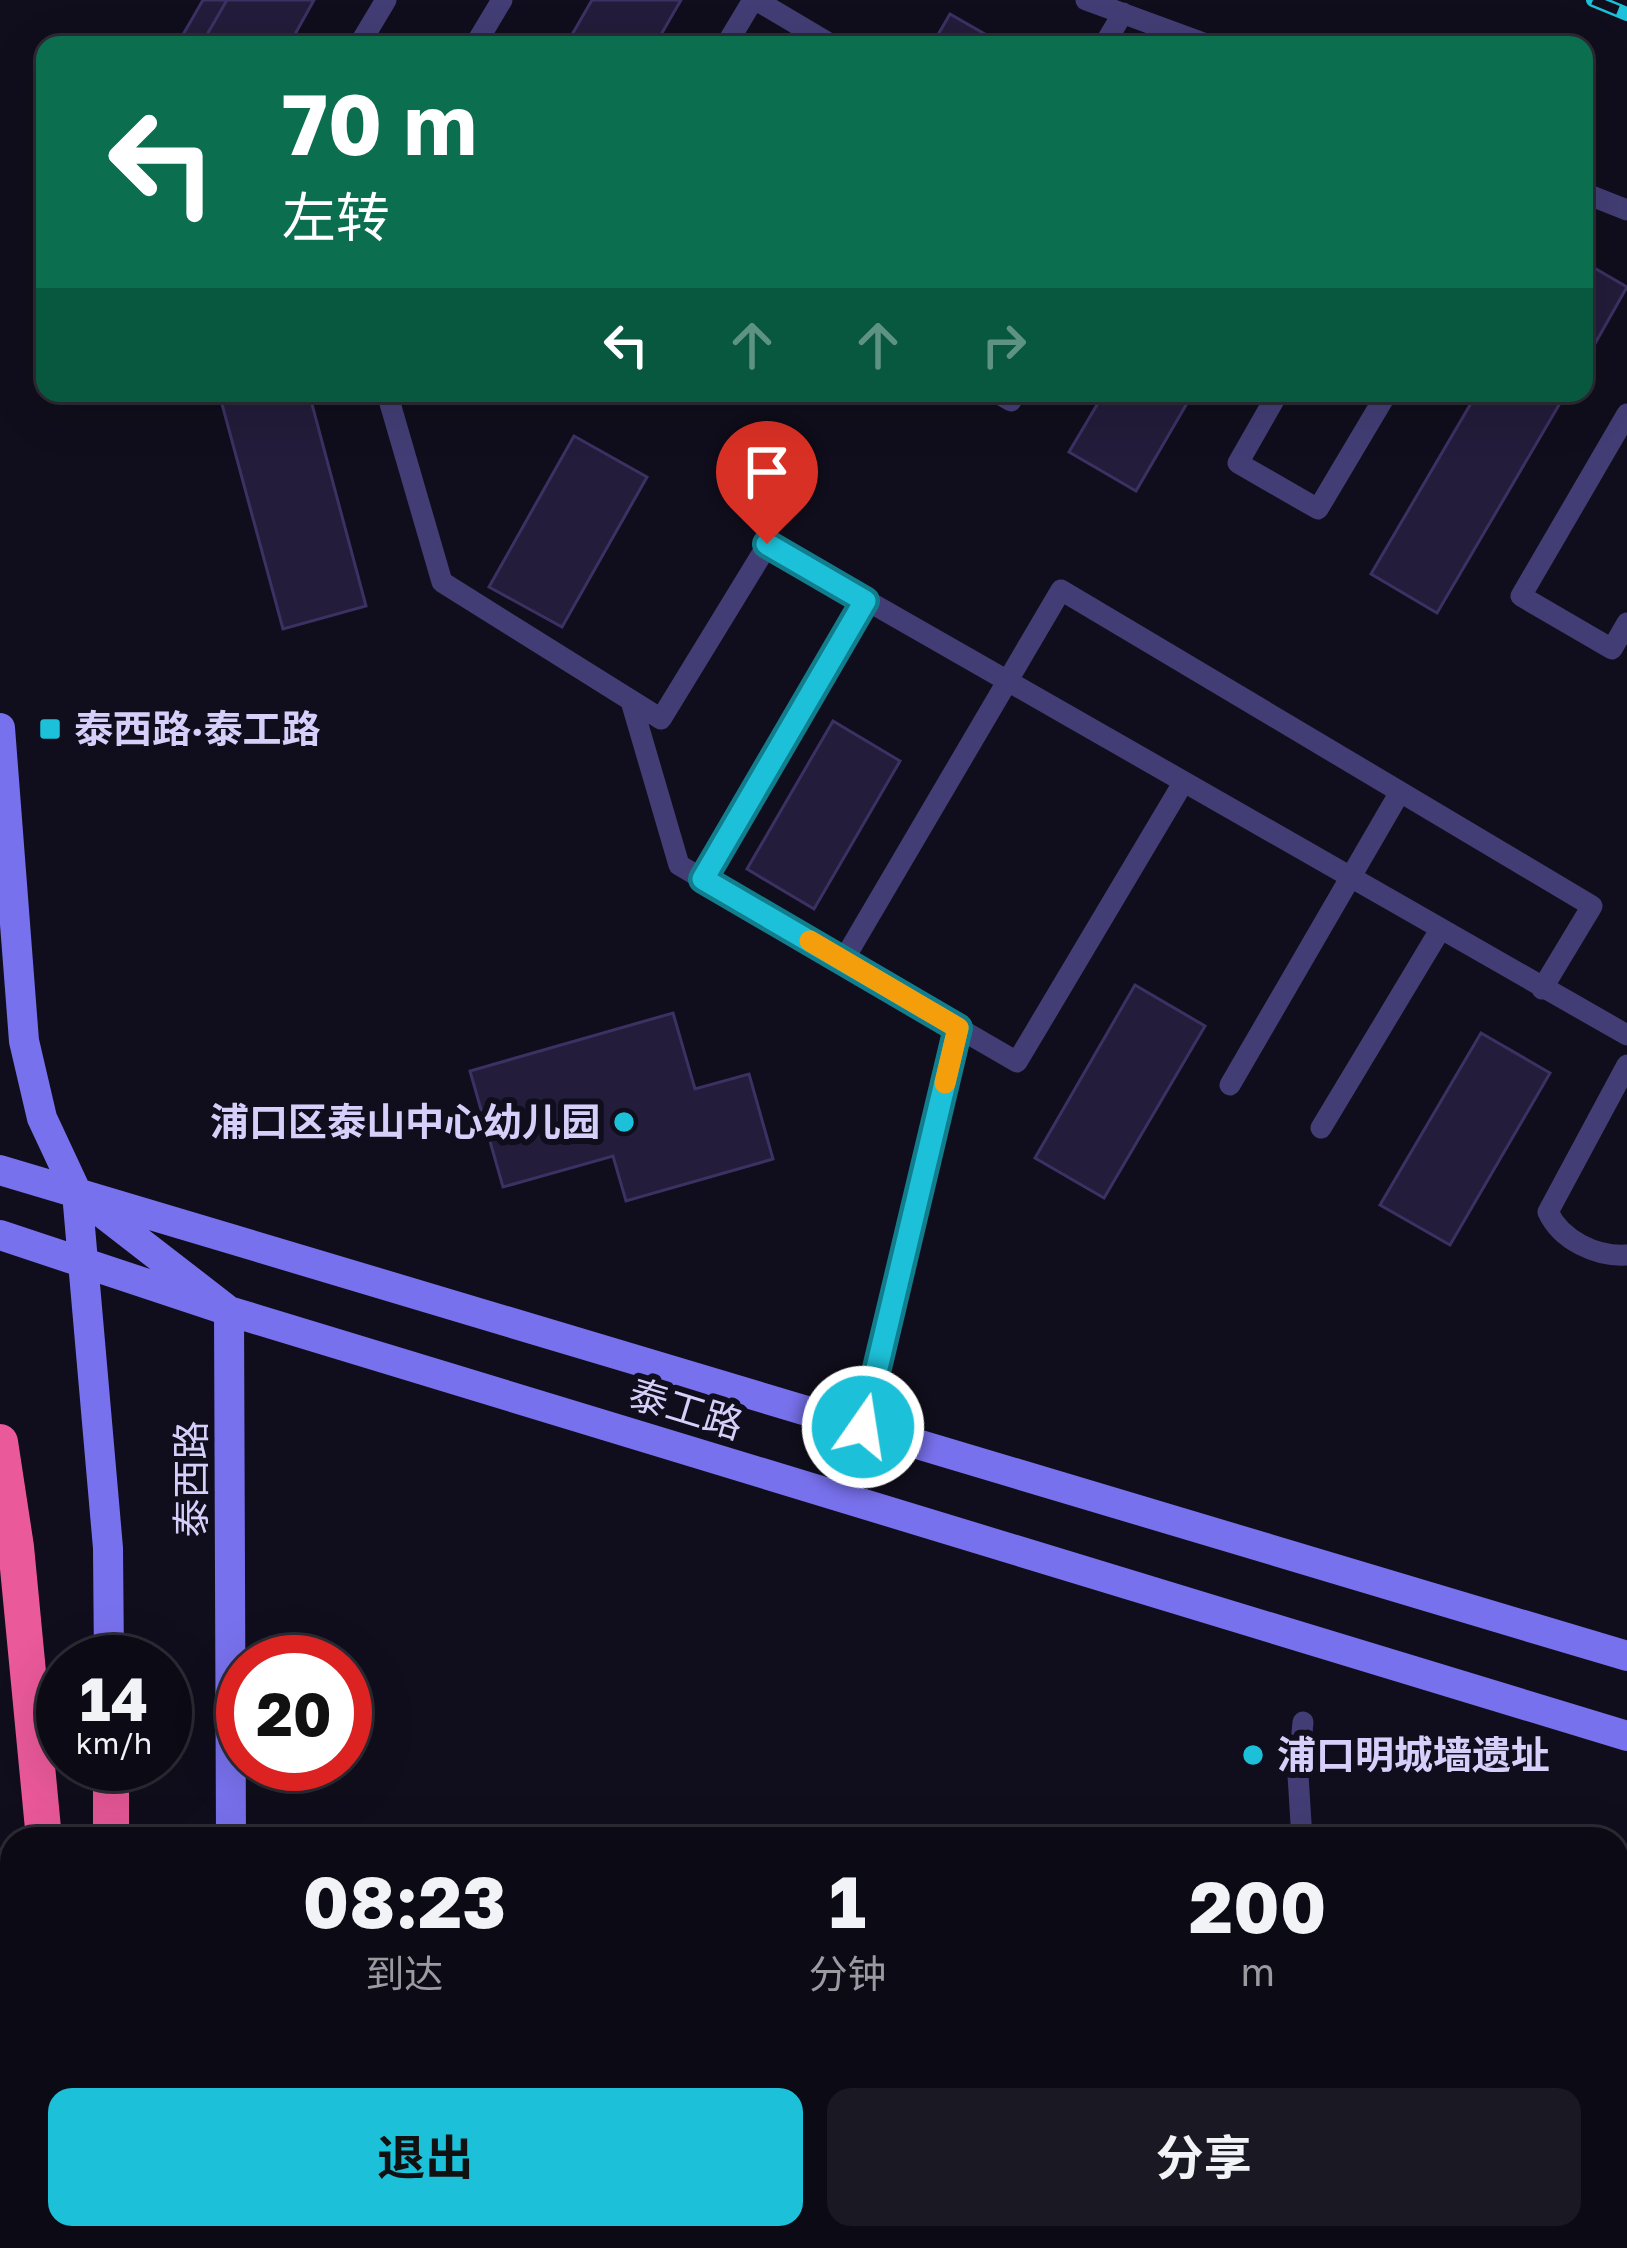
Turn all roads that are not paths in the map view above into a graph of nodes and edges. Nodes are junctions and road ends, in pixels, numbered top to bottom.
1 (386, 0) edge
2 (502, 0) edge
3 (754, 0) edge
4 (1086, 0) edge
5 (1123, 13) junction
6 (364, 36) edge
7 (480, 36) edge
8 (732, 36) edge
9 (816, 36) edge
10 (1109, 36) edge
11 (1185, 36) edge
12 (1593, 197) edge
13 (1627, 210) edge
14 (390, 402) edge
15 (1273, 402) edge
16 (1382, 402) edge
17 (1627, 414) edge
18 (865, 601) junction
19 (1627, 623) edge
20 (1006, 681) junction
21 (631, 700) junction
22 (0, 728) edge
23 (1183, 783) junction
24 (1400, 792) junction
25 (1348, 878) junction
26 (703, 879) junction
27 (1440, 931) junction
28 (843, 961) junction
29 (1542, 989) junction
30 (958, 1028) junction
31 (1626, 1037) edge
32 (1627, 1065) edge
33 (1230, 1085) dead end
34 (1321, 1128) dead end
35 (0, 1170) edge
36 (77, 1193) junction
37 (0, 1235) edge
38 (1627, 1255) edge
39 (85, 1262) junction
40 (230, 1311) junction
41 (863, 1427) junction
42 (0, 1442) edge
43 (109, 1635) edge
44 (1627, 1656) edge
45 (1303, 1722) dead end
46 (1627, 1736) edge
47 (111, 1791) edge
48 (115, 1791) edge
49 (43, 1827) edge
50 (112, 1827) edge
51 (122, 1827) edge
52 (231, 1827) edge
53 (1301, 1827) edge

1 - 6 lane
2 - 7 lane
3 - 8 lane
3 - 9 lane
4 - 5 lane
5 - 10 lane
5 - 11 lane
12 - 13 lane
14 - 21 lane
15 - 16 lane
17 - 19 lane
18 - 20 lane
18 - 21 lane
18 - 26 lane
20 - 23 lane
20 - 24 lane
20 - 28 lane
21 - 26 lane
22 - 36 main road
23 - 25 lane
23 - 30 lane
24 - 25 lane
24 - 29 lane
25 - 27 lane
25 - 33 lane
26 - 28 lane
27 - 29 lane
27 - 34 lane
28 - 30 lane
29 - 31 lane
30 - 41 lane
32 - 38 lane
35 - 36 main road, 泰工路
36 - 39 main road
36 - 40 main road
36 - 41 main road, 泰工路
37 - 39 main road, 泰工路
39 - 40 main road, 泰工路
39 - 43 main road
40 - 46 main road, 泰工路
40 - 52 main road, 泰西路
41 - 44 main road, 泰工路
42 - 49 highway
45 - 53 lane
47 - 50 highway
48 - 51 main road

